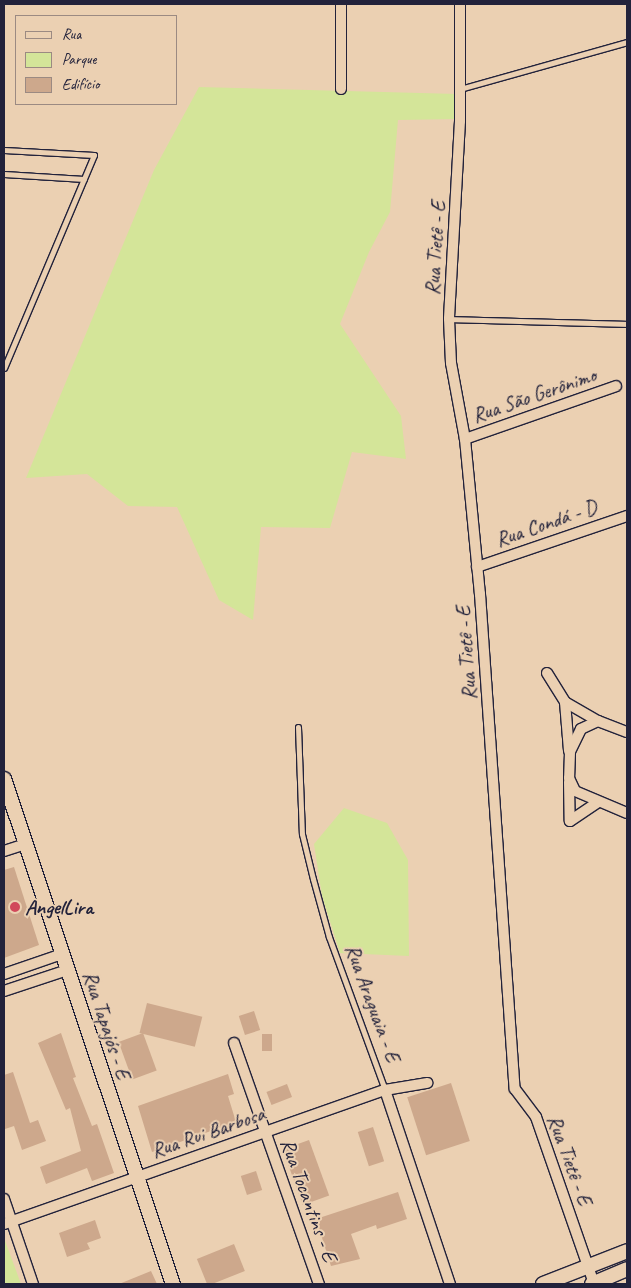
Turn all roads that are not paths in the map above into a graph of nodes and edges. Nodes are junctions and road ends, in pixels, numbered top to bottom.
1 (341, 4) edge
2 (460, 4) edge
3 (627, 42) edge
4 (341, 89) dead end
5 (460, 89) junction
6 (4, 150) edge
7 (4, 174) edge
8 (84, 179) junction
9 (449, 319) junction
10 (627, 324) edge
11 (4, 368) edge
12 (616, 386) dead end
13 (465, 439) junction
14 (627, 516) edge
15 (477, 567) junction
16 (548, 673) dead end
17 (565, 702) junction
18 (598, 721) junction
19 (298, 727) dead end
20 (627, 732) edge
21 (570, 752) junction
22 (569, 778) junction
23 (4, 779) edge
24 (598, 802) junction
25 (627, 813) edge
26 (26, 844) junction
27 (4, 851) edge
28 (62, 954) junction
29 (67, 970) junction
30 (4, 974) edge
31 (4, 991) edge
32 (234, 1043) dead end
33 (428, 1083) dead end
34 (385, 1090) junction
35 (265, 1132) junction
36 (137, 1177) junction
37 (4, 1199) edge
38 (8, 1223) edge
39 (627, 1251) edge
40 (589, 1269) junction
41 (627, 1269) edge
42 (33, 1284) edge
43 (173, 1284) edge
44 (319, 1284) edge
45 (450, 1284) edge
46 (544, 1284) edge
47 (593, 1284) edge

1 - 4 street
2 - 5 street, Rua Tietê - E
3 - 5 lane
5 - 9 street, Rua Tietê - E
6 - 8 lane
7 - 8 lane
8 - 11 lane
9 - 10 lane
9 - 13 street, Rua Tietê - E
12 - 13 street, Rua São Gerônimo
13 - 15 street, Rua Tietê - E
14 - 15 street, Rua Condá - D
15 - 40 street, Rua Tietê - E
16 - 17 street
17 - 18 street
17 - 21 street
18 - 20 street
18 - 21 street
19 - 34 lane, Rua Araguaia - E
21 - 22 street
22 - 24 street
22 - 24 street
23 - 26 street, Rua Tapajós - E
24 - 25 street
26 - 27 street
26 - 28 street, Rua Tapajós - E
28 - 29 street, Rua Tapajós - E
28 - 30 street
29 - 31 street
29 - 36 street, Rua Tapajós - E
32 - 35 street, Rua Tocantins - E
33 - 34 street, Rua Rui Barbosa
34 - 35 street, Rua Rui Barbosa
34 - 45 street, Rua Araguaia - E
35 - 36 street, Rua Rui Barbosa
35 - 44 street, Rua Tocantins - E
36 - 38 street, Rua Rui Barbosa
36 - 43 street, Rua Tapajós - E
37 - 38 street
38 - 42 street
39 - 40 street
40 - 46 street
40 - 47 street, Rua Tietê - E
41 - 47 street

